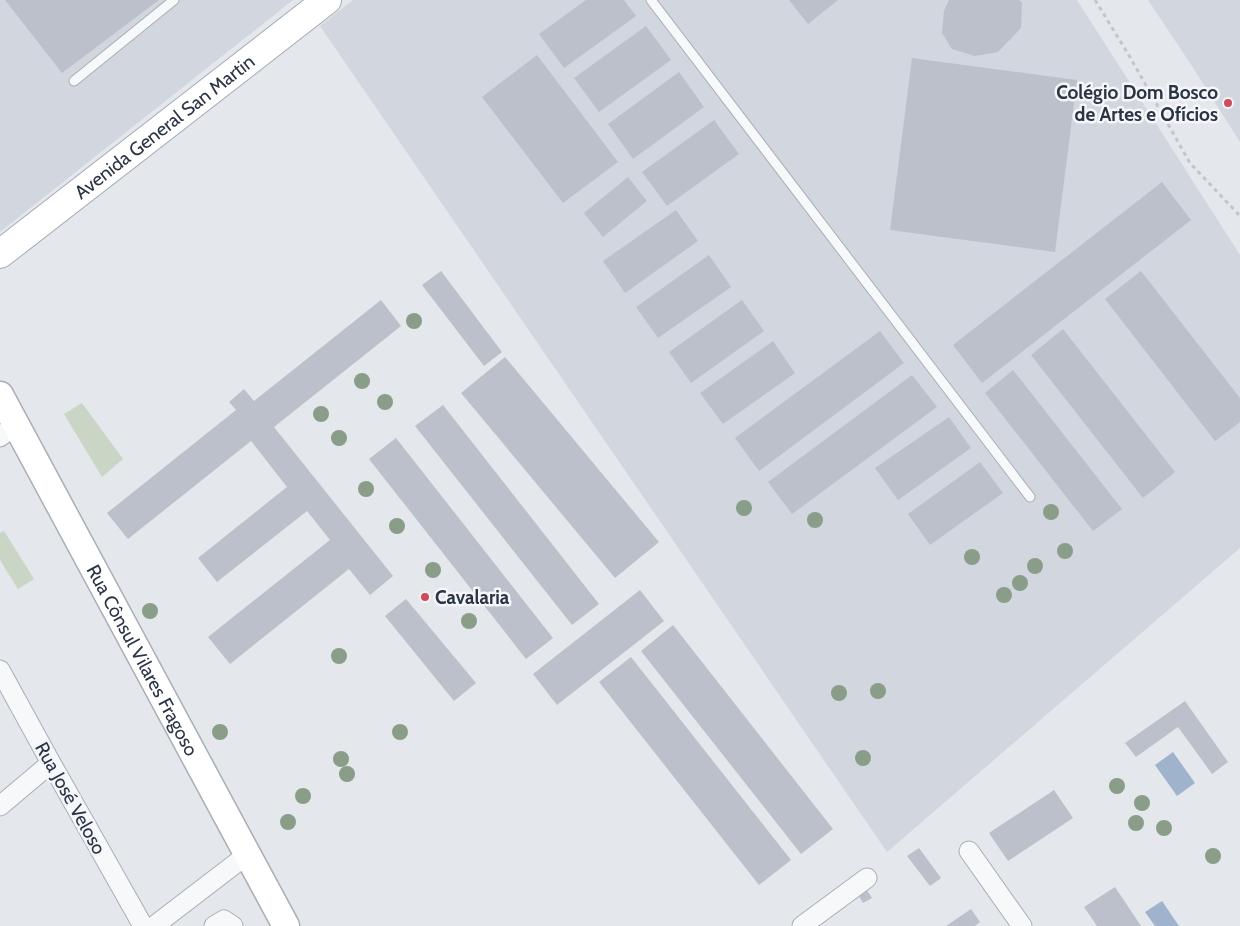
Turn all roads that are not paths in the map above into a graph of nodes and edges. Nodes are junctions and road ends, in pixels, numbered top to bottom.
1 (174, 0) edge
2 (327, 0) edge
3 (651, 0) edge
4 (74, 81) dead end
5 (0, 254) edge
6 (0, 395) edge
7 (8, 431) edge
8 (1030, 497) dead end
9 (0, 670) edge
10 (51, 763) junction
11 (0, 806) edge
12 (969, 851) dead end
13 (248, 854) junction
14 (867, 878) dead end
15 (143, 926) edge
16 (154, 926) edge
17 (214, 926) edge
18 (233, 926) edge
19 (286, 926) edge
20 (802, 926) edge
21 (1022, 926) edge

1 - 4 lane
2 - 5 main road, Avenida General San Martin
3 - 8 lane
6 - 7 street, Rua Cônsul Vilares Fragoso
7 - 13 street, Rua Cônsul Vilares Fragoso
9 - 10 street, Rua José Veloso
10 - 11 street
10 - 15 street, Rua José Veloso
12 - 21 street
13 - 16 street
13 - 19 street, Rua Cônsul Vilares Fragoso
14 - 20 street
17 - 18 street

